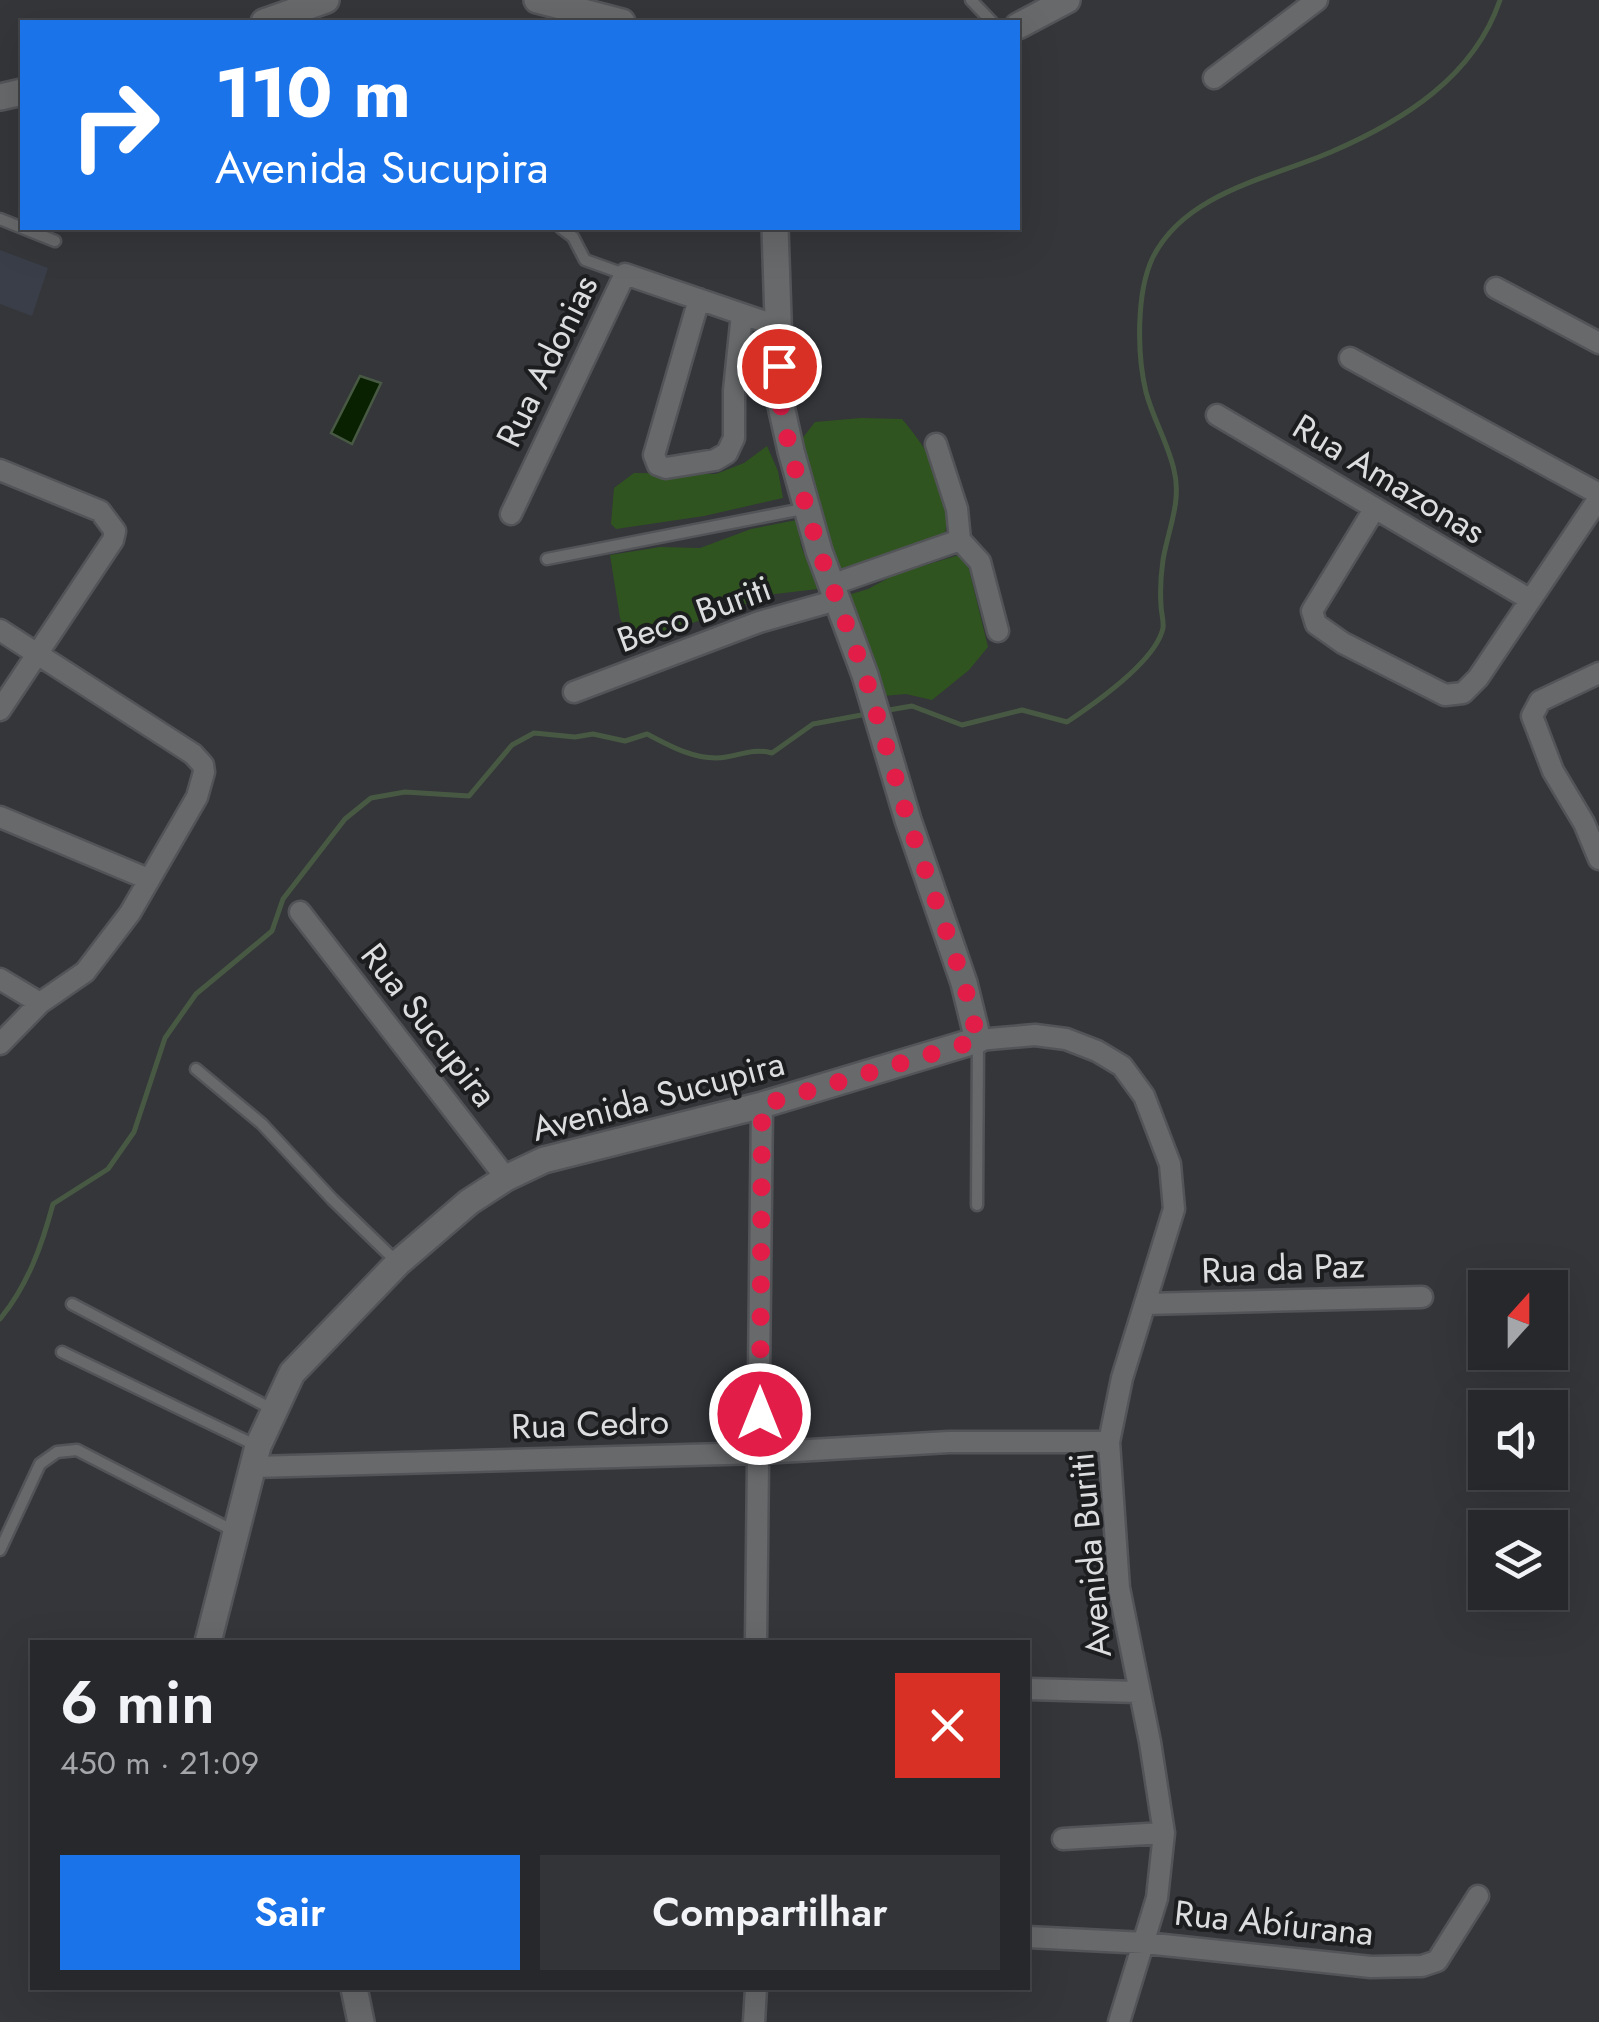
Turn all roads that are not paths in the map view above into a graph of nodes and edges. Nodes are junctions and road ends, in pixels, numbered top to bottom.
1 (326, 0) edge
2 (537, 0) edge
3 (972, 0) edge
4 (1067, 0) edge
5 (1317, 0) edge
6 (270, 20) edge
7 (614, 20) edge
8 (990, 20) edge
9 (1020, 25) edge
10 (1214, 78) dead end
11 (26, 230) edge
12 (564, 230) edge
13 (776, 230) edge
14 (55, 242) dead end
15 (625, 274) junction
16 (1496, 288) dead end
17 (699, 300) junction
18 (742, 314) junction
19 (777, 326) junction
20 (1599, 343) edge
21 (1350, 358) dead end
22 (1217, 415) dead end
23 (936, 444) dead end
24 (0, 470) edge
25 (1597, 506) edge
26 (809, 508) junction
27 (1375, 508) junction
28 (510, 514) dead end
29 (960, 540) junction
30 (546, 560) dead end
31 (834, 593) junction
32 (1529, 599) junction
33 (0, 630) edge
34 (998, 631) dead end
35 (37, 653) junction
36 (1599, 673) edge
37 (574, 692) dead end
38 (0, 710) edge
39 (0, 817) edge
40 (1599, 859) edge
41 (148, 879) junction
42 (300, 912) dead end
43 (0, 978) edge
44 (40, 1002) junction
45 (978, 1040) junction
46 (0, 1044) edge
47 (196, 1068) dead end
48 (762, 1105) junction
49 (506, 1178) junction
50 (977, 1205) dead end
51 (398, 1263) junction
52 (1422, 1297) dead end
53 (72, 1304) dead end
54 (1146, 1304) junction
55 (62, 1352) dead end
56 (273, 1410) junction
57 (1109, 1442) junction
58 (760, 1453) junction
59 (255, 1457) junction
60 (235, 1532) junction
61 (0, 1550) edge
62 (208, 1640) edge
63 (756, 1640) edge
64 (1030, 1689) edge
65 (1138, 1692) junction
66 (1164, 1834) junction
67 (1063, 1839) dead end
68 (1478, 1896) dead end
69 (1030, 1937) edge
70 (1146, 1943) junction
71 (354, 1990) edge
72 (756, 1990) edge
73 (361, 2022) edge
74 (754, 2022) edge
75 (1118, 2022) edge

1 - 6 street
2 - 7 street
3 - 8 lane
4 - 9 street
5 - 10 street
11 - 14 lane
12 - 15 lane
13 - 19 street
15 - 17 street, Rua Adonias
15 - 28 street, Rua Adonias
16 - 20 street
17 - 18 street, Rua Adonias
17 - 18 street
18 - 19 street, Rua Adonias
19 - 26 street
21 - 25 street
22 - 27 street, Rua Amazonas
23 - 29 street
24 - 35 street
25 - 32 street
26 - 30 lane
26 - 31 street
27 - 32 street, Rua Amazonas
27 - 32 street
29 - 31 street, Beco Buriti
29 - 34 street
31 - 37 street, Beco Buriti
31 - 45 street
33 - 35 street
35 - 38 street
35 - 41 street
36 - 40 street
39 - 41 street
41 - 44 street
42 - 49 street, Rua Sucupira
43 - 44 street
44 - 46 street
45 - 48 street, Avenida Sucupira
45 - 50 lane
45 - 54 street, Avenida Buriti
47 - 51 lane
48 - 49 street, Avenida Sucupira
48 - 58 street
49 - 51 street, Avenida Sucupira
51 - 56 street, Avenida Sucupira
52 - 54 street, Rua da Paz
53 - 56 lane
54 - 57 street, Avenida Buriti
55 - 59 lane
56 - 59 street, Avenida Sucupira
57 - 58 street, Rua Cedro
57 - 65 street, Avenida Buriti
58 - 59 street, Rua Cedro
58 - 63 street
59 - 60 street, Avenida Sucupira
60 - 61 lane
60 - 62 street, Avenida Sucupira
64 - 65 street
65 - 66 street, Avenida Buriti
66 - 67 street
66 - 70 street, Avenida Buriti
68 - 70 street, Rua Abíurana
69 - 70 street, Rua Abíurana
70 - 75 street, Avenida Buriti
71 - 73 street
72 - 74 street

